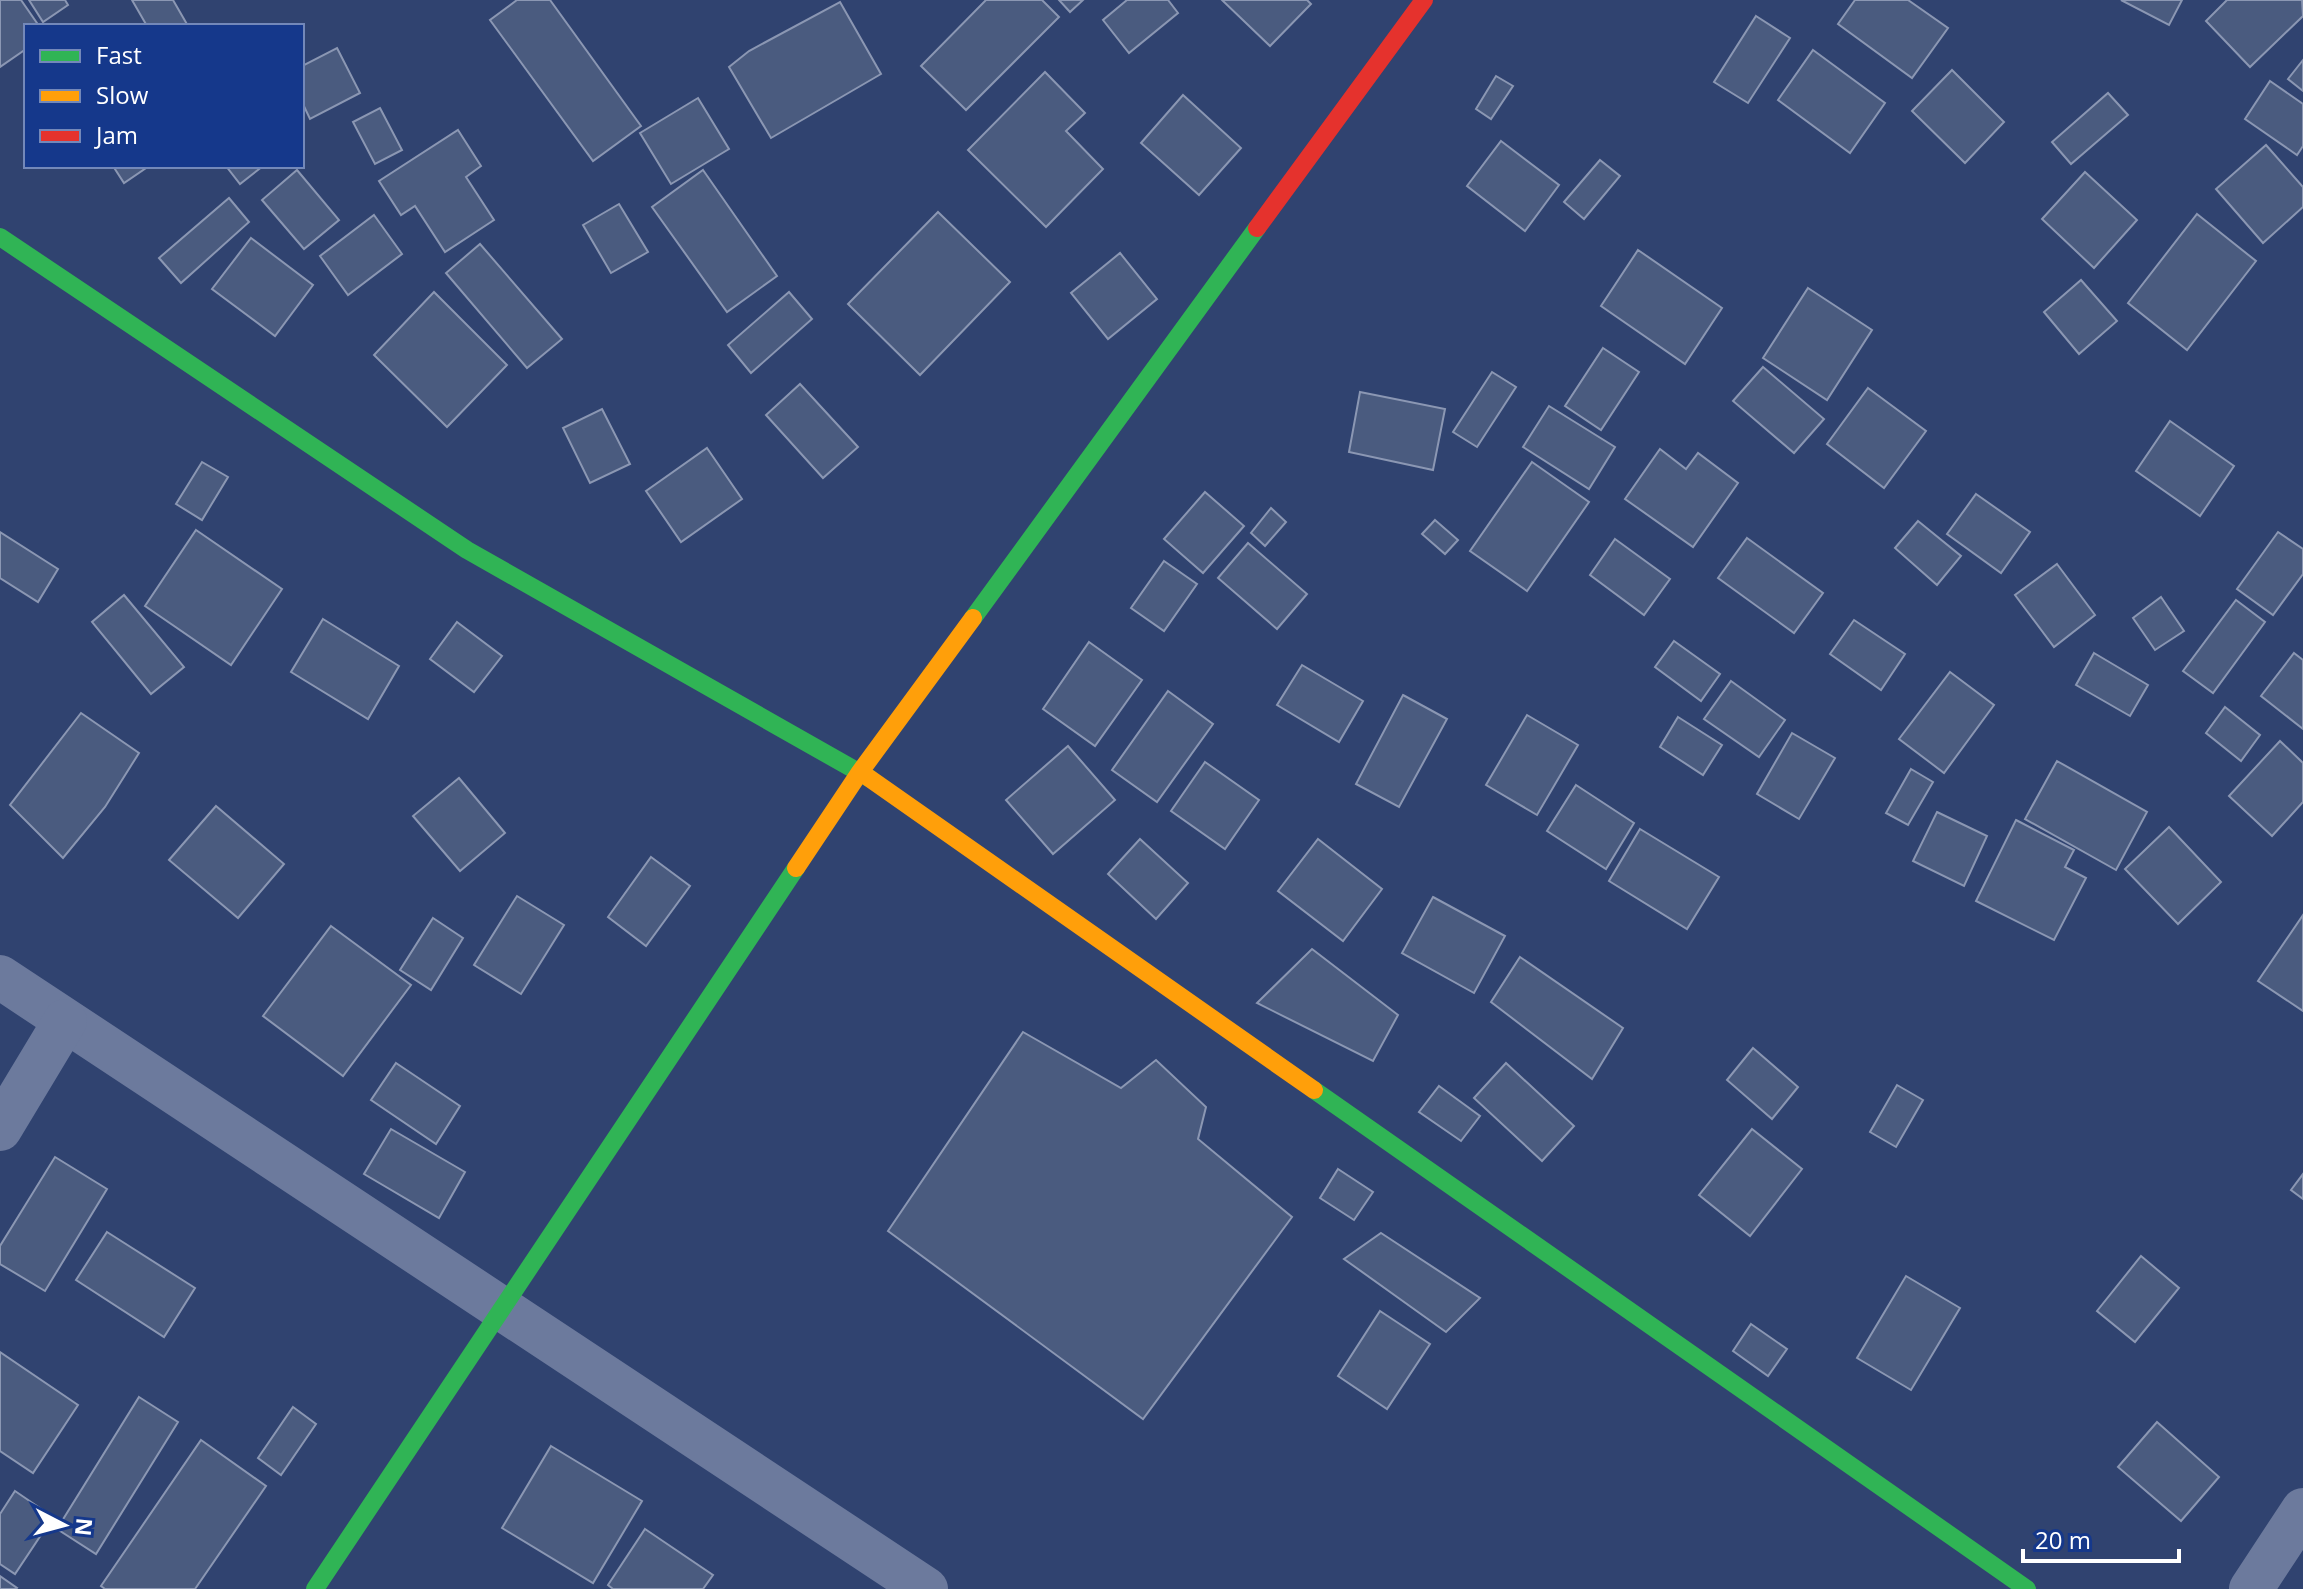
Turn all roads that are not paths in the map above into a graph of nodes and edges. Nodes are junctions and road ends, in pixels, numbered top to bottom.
1 (1424, 0) edge
2 (0, 237) edge
3 (860, 772) junction
4 (0, 977) edge
5 (65, 1021) junction
6 (0, 1129) edge
7 (503, 1308) junction
8 (2303, 1510) edge
9 (315, 1589) edge
10 (926, 1589) edge
11 (2027, 1589) edge
12 (2251, 1589) edge

1 - 3 street
2 - 3 street
3 - 7 street
3 - 11 street
4 - 5 street
5 - 6 street
5 - 7 street
7 - 9 street
7 - 10 street
8 - 12 street

